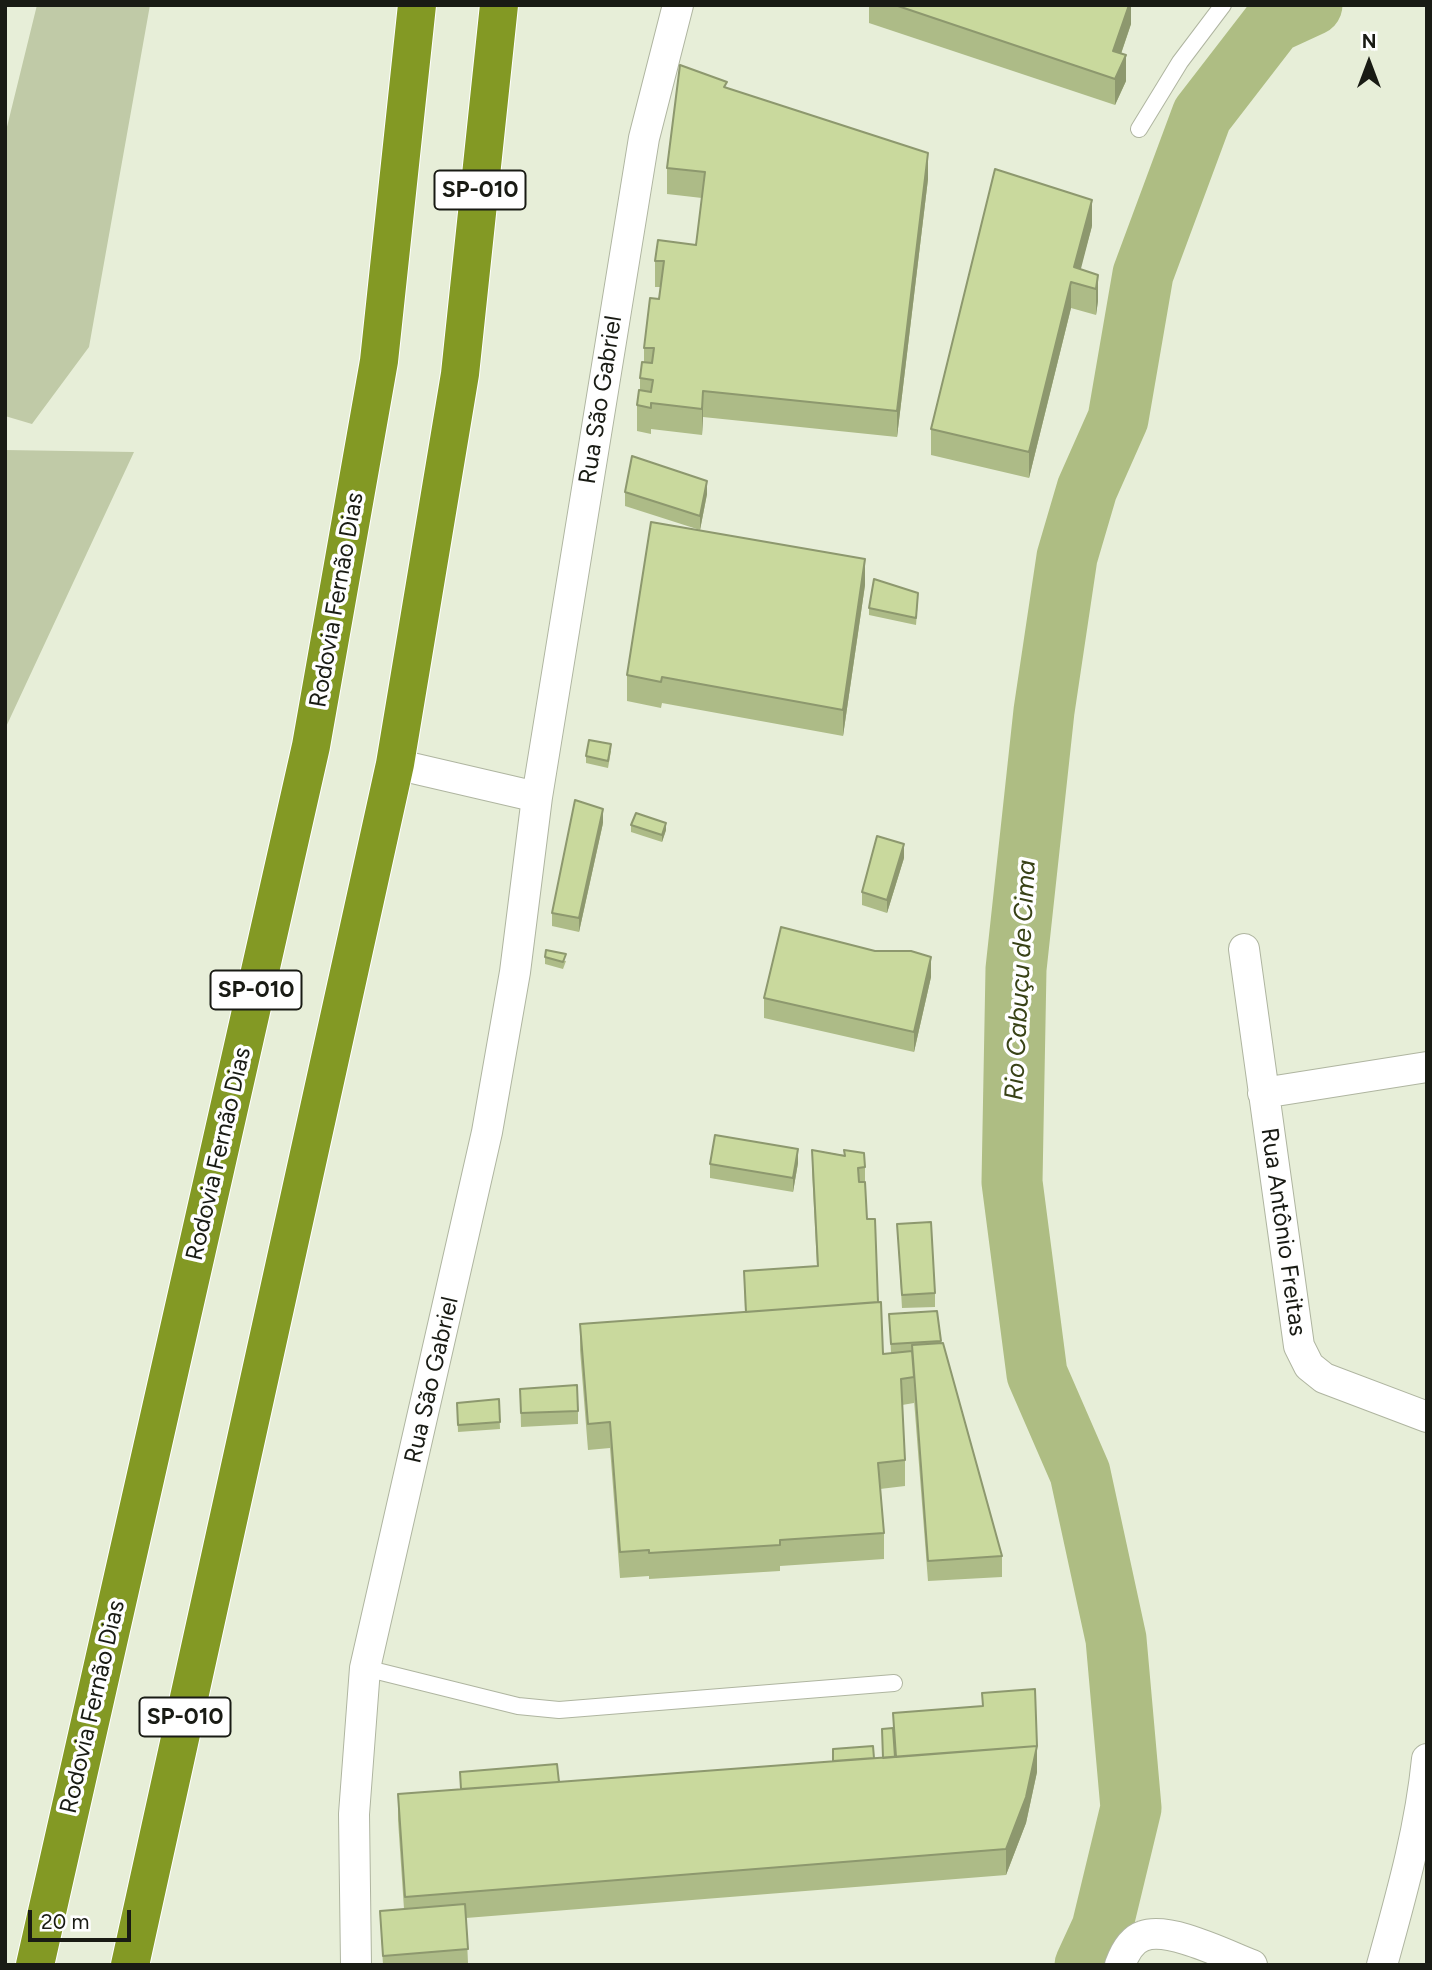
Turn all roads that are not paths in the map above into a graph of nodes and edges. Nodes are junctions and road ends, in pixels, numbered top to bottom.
1 (417, 5) edge
2 (499, 5) edge
3 (678, 5) edge
4 (1223, 5) edge
5 (1139, 129) dead end
6 (395, 765) junction
7 (537, 797) junction
8 (1244, 949) dead end
9 (1427, 1067) edge
10 (1262, 1093) junction
11 (1427, 1417) edge
12 (365, 1668) junction
13 (894, 1683) dead end
14 (1427, 1759) edge
15 (35, 1965) edge
16 (130, 1965) edge
17 (356, 1965) edge
18 (1120, 1965) edge
19 (1252, 1965) edge
20 (1382, 1965) edge

1 - 15 highway, Rodovia Fernão Dias / SP-010
2 - 6 highway, SP-010
3 - 7 street, Rua São Gabriel
4 - 5 lane
6 - 7 street
6 - 16 highway, SP-010
7 - 12 street, Rua São Gabriel
8 - 10 street, Rua Antônio Freitas
9 - 10 street, Rua Antônio Freitas
10 - 11 street, Rua Antônio Freitas
12 - 13 lane
12 - 17 street, Rua São Gabriel
14 - 20 street
18 - 19 street

